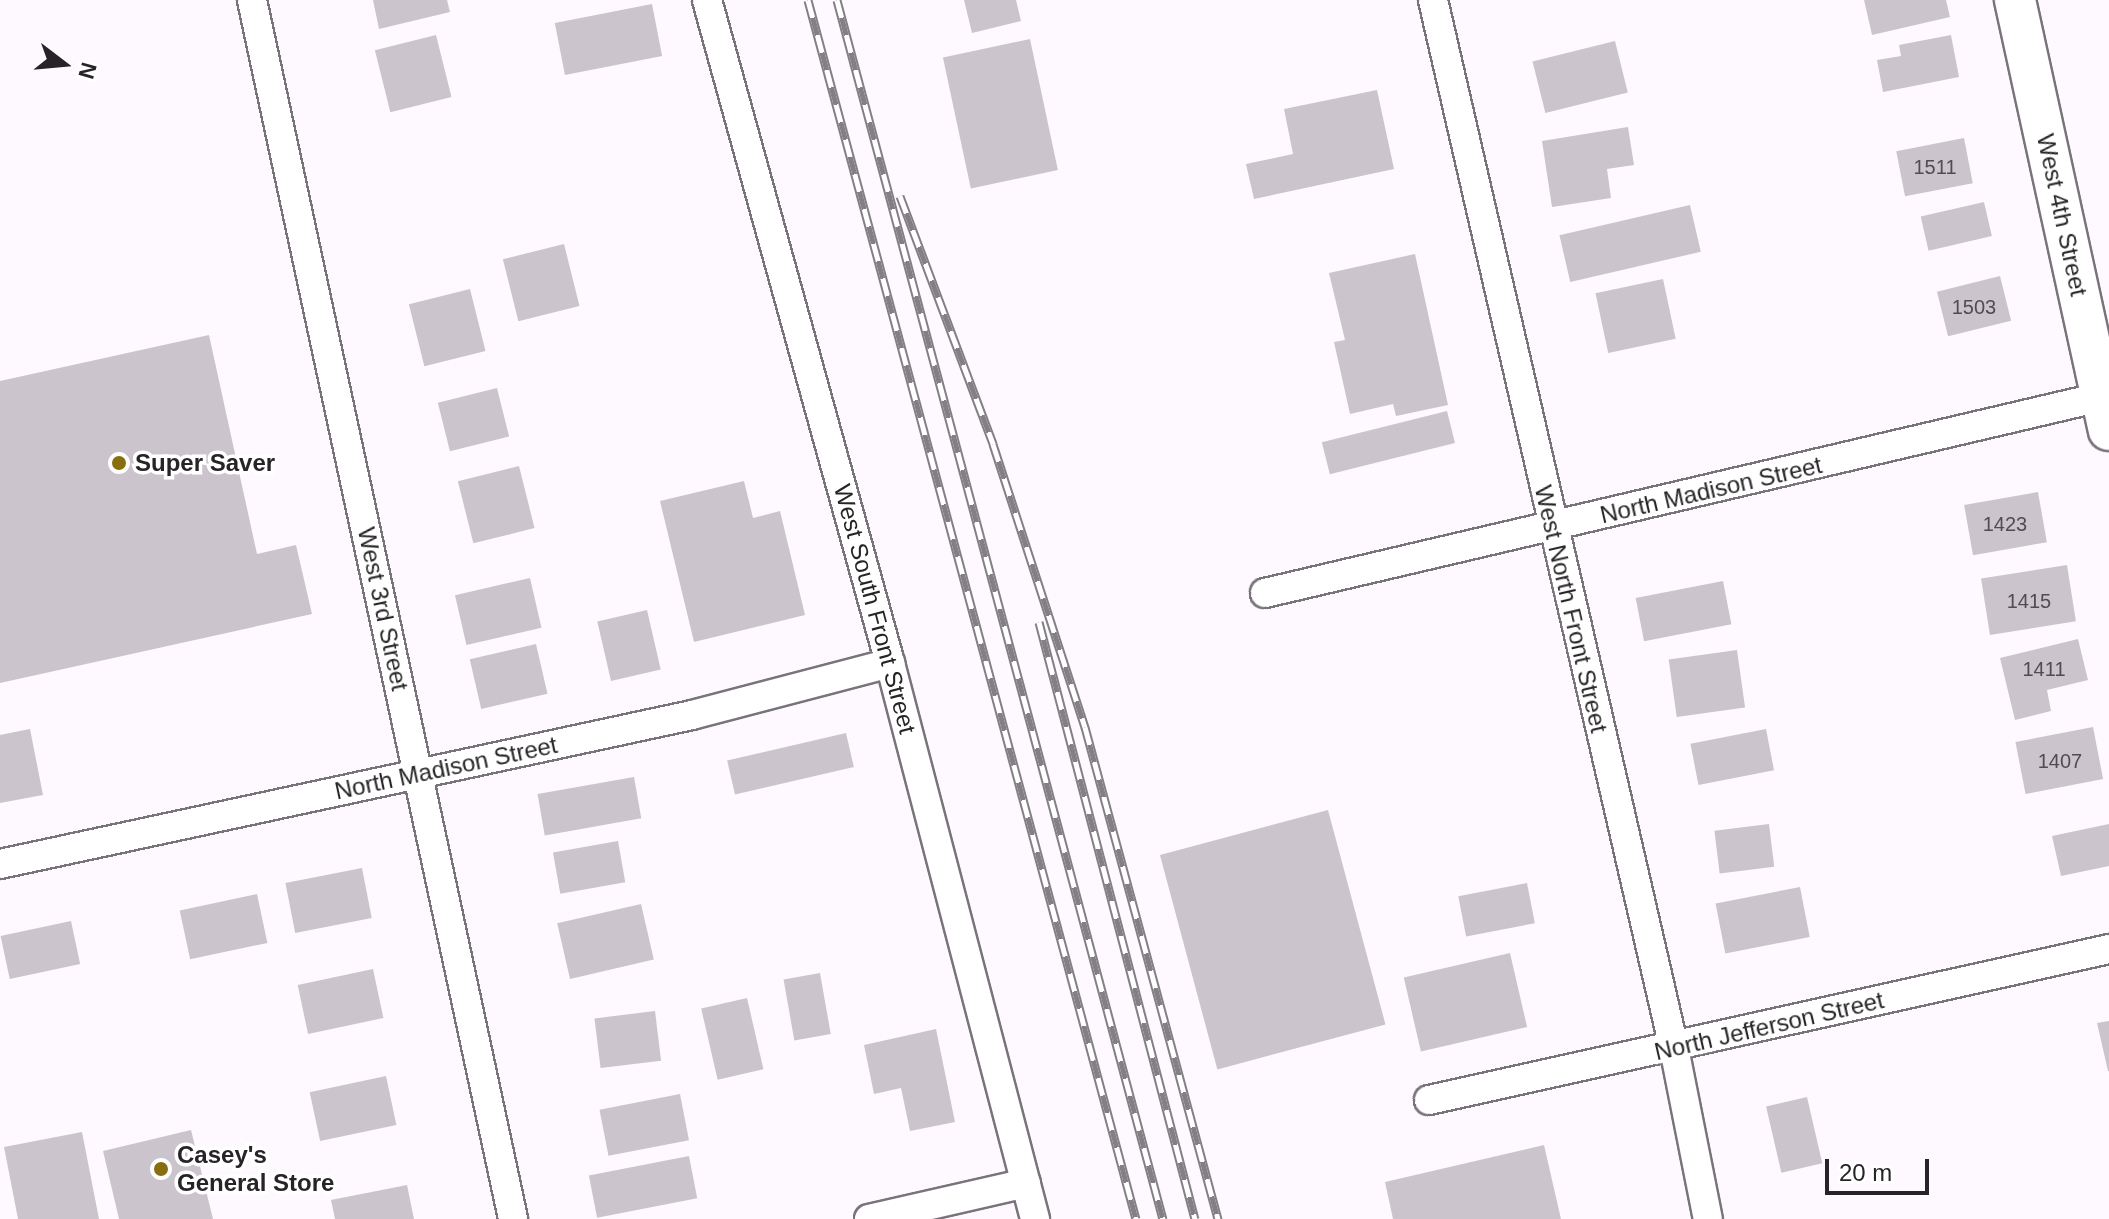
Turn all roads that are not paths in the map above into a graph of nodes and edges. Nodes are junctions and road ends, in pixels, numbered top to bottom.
1 (252, 0) edge
2 (707, 0) edge
3 (1433, 0) edge
4 (2015, 0) edge
5 (2107, 407) edge
6 (1552, 528) junction
7 (1265, 593) dead end
8 (890, 663) junction
9 (417, 775) junction
10 (0, 864) edge
11 (2109, 949) edge
12 (1674, 1048) junction
13 (1429, 1100) dead end
14 (1026, 1183) junction
15 (513, 1219) edge
16 (869, 1219) edge
17 (1035, 1219) edge
18 (1708, 1219) edge

1 - 9 street, West 3rd Street
2 - 8 street, West South Front Street
3 - 6 street, West North Front Street
4 - 5 main road, West 4th Street
5 - 6 street, North Madison Street
6 - 7 street, North Madison Street
6 - 12 street, West North Front Street
8 - 9 street, North Madison Street
8 - 14 street, West South Front Street
9 - 10 street, North Madison Street
9 - 15 street, West 3rd Street
11 - 12 street, North Jefferson Street
12 - 13 street, North Jefferson Street
12 - 18 street, West North Front Street
14 - 16 street
14 - 17 street, West South Front Street

